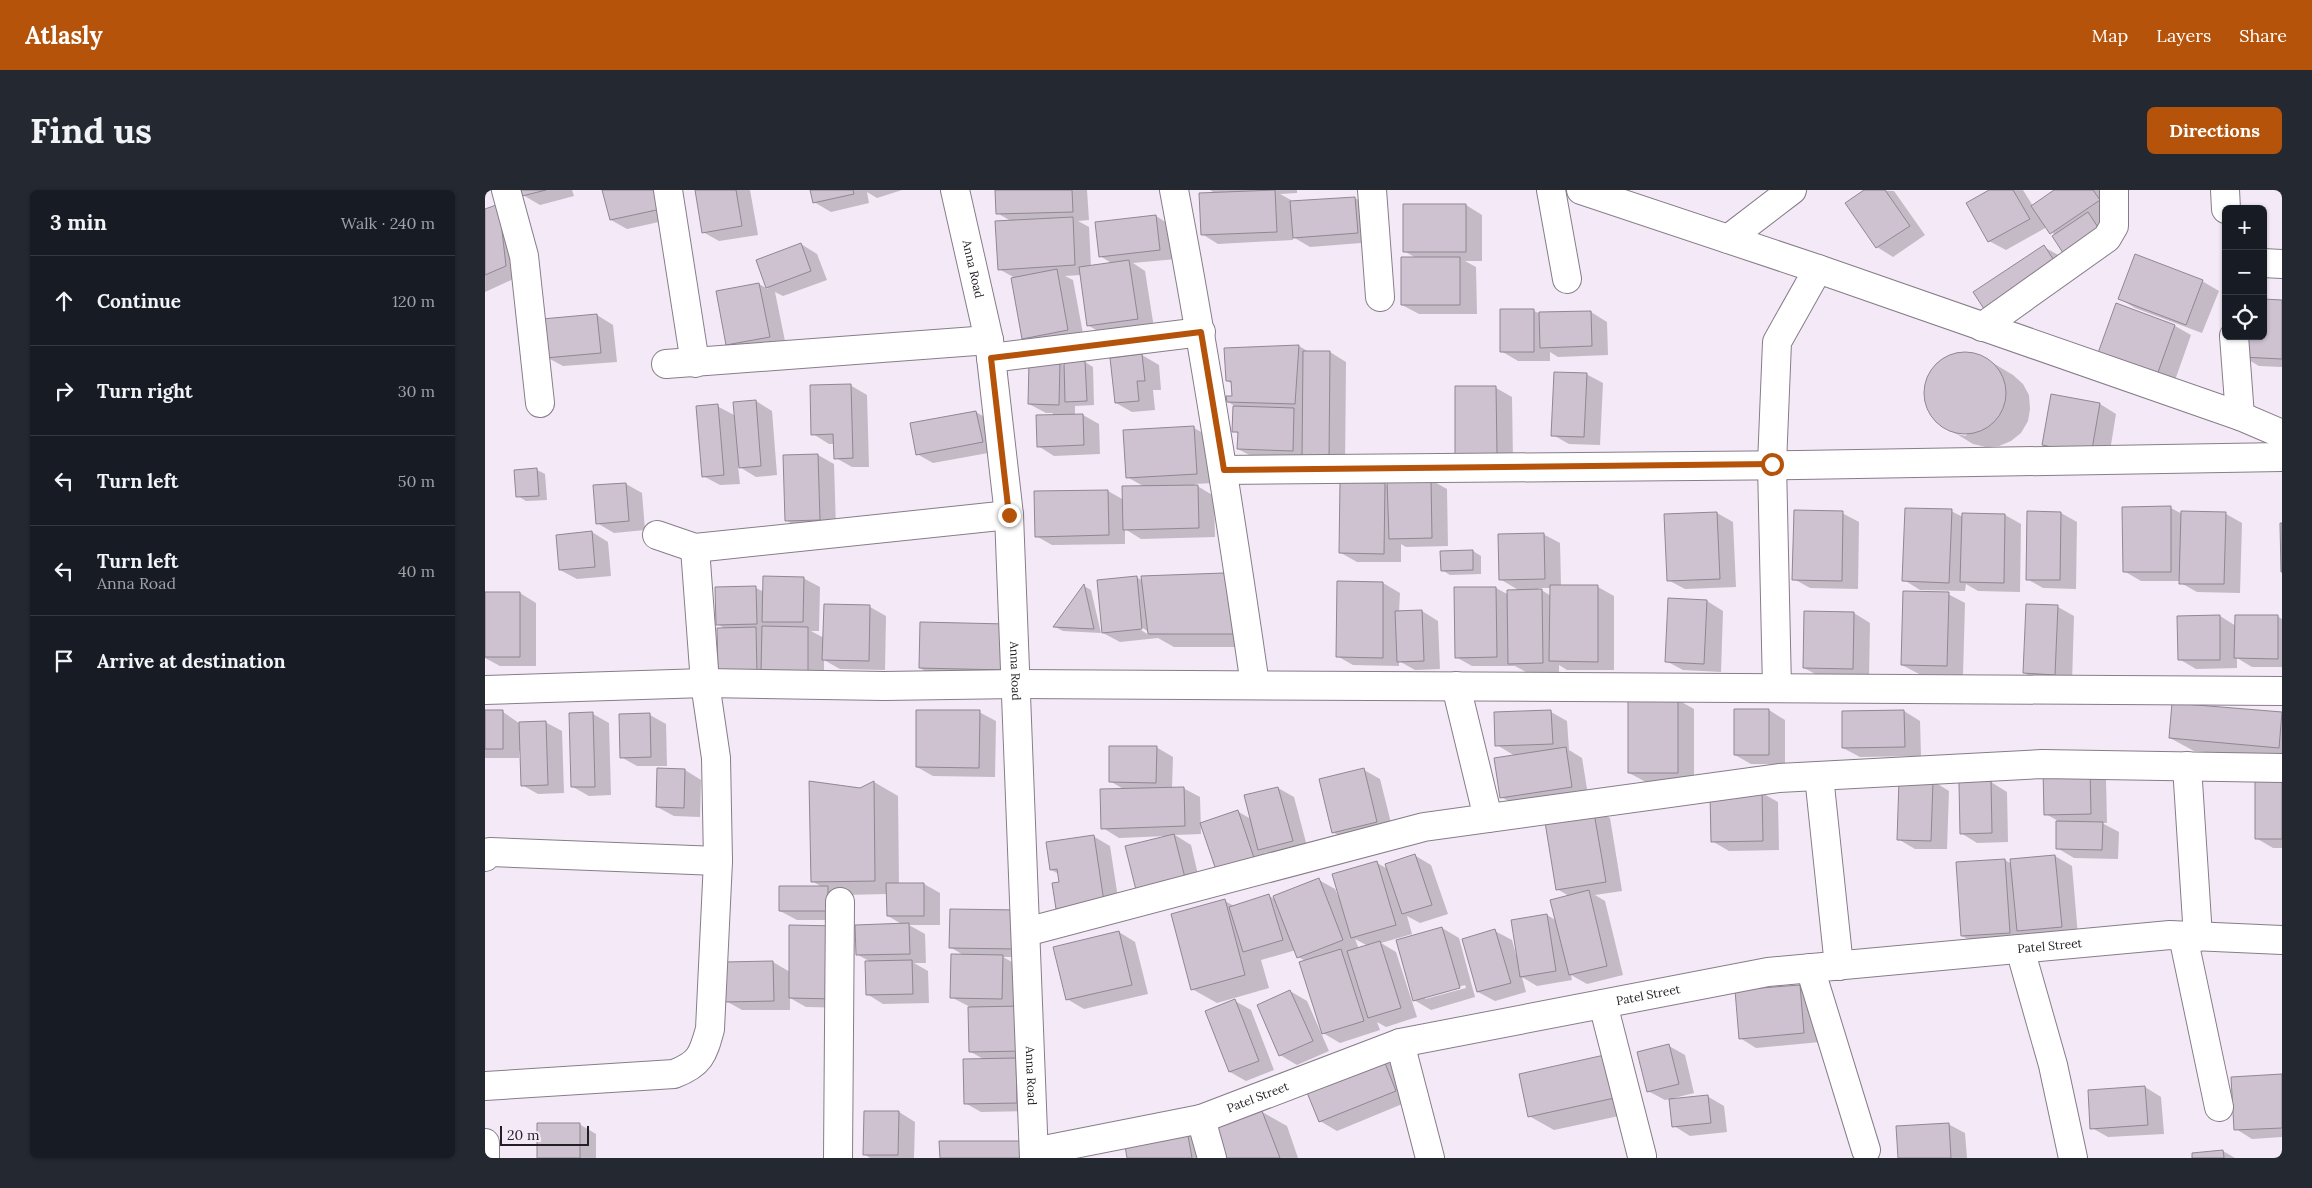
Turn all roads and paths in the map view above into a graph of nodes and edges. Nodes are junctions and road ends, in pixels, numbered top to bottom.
1 (506, 190) edge
2 (668, 190) edge
3 (955, 190) edge
4 (1174, 190) edge
5 (1372, 190) edge
6 (1551, 190) edge
7 (1581, 190) edge
8 (1792, 190) edge
9 (2114, 190) edge
10 (2225, 190) edge
11 (2226, 205) edge
12 (1728, 238) junction
13 (2267, 263) edge
14 (2282, 264) edge
15 (1818, 269) junction
16 (1567, 278) dead end
17 (1380, 297) dead end
18 (1982, 327) junction
19 (1201, 332) junction
20 (2234, 340) edge
21 (990, 349) junction
22 (695, 363) junction
23 (666, 364) dead end
24 (540, 404) dead end
25 (2240, 416) junction
26 (2282, 434) edge
27 (2282, 457) edge
28 (1772, 464) junction
29 (1224, 470) junction
30 (1009, 515) junction
31 (657, 535) dead end
32 (695, 548) junction
33 (705, 683) junction
34 (1017, 684) junction
35 (1255, 685) junction
36 (1456, 686) junction
37 (1777, 688) junction
38 (485, 690) edge
39 (2282, 691) edge
40 (2187, 766) junction
41 (2282, 768) edge
42 (1819, 776) junction
43 (1488, 818) junction
44 (485, 857) edge
45 (718, 861) junction
46 (840, 902) dead end
47 (1026, 932) junction
48 (2191, 936) junction
49 (2282, 940) edge
50 (2020, 949) junction
51 (1839, 966) junction
52 (1810, 968) junction
53 (1603, 1004) junction
54 (1400, 1043) junction
55 (485, 1086) edge
56 (2219, 1107) dead end
57 (1201, 1119) junction
58 (485, 1143) edge
59 (1866, 1150) dead end
60 (1034, 1155) edge
61 (1642, 1156) dead end
62 (485, 1158) edge
63 (838, 1158) edge
64 (1212, 1158) edge
65 (1430, 1158) edge
66 (2073, 1158) edge

1 - 24 street
2 - 22 street
3 - 21 street, Anna Road
4 - 19 street
5 - 17 street
6 - 16 street
7 - 12 street
8 - 12 street
9 - 18 street
10 - 11 street
12 - 15 street
13 - 14 street
15 - 18 street
15 - 28 street
18 - 25 street
19 - 21 street
19 - 29 street
20 - 25 street
21 - 22 street
21 - 30 street, Anna Road
22 - 23 street
25 - 26 street
27 - 28 street
28 - 29 street
28 - 37 street
29 - 35 street
30 - 32 street
30 - 34 street, Anna Road
31 - 32 street
32 - 33 street
33 - 34 street
33 - 38 street
33 - 45 street
34 - 35 street
34 - 47 street, Anna Road
35 - 36 street
36 - 37 street
36 - 43 street
37 - 39 street
40 - 41 street
40 - 42 street
40 - 48 street
42 - 43 street
42 - 51 street
43 - 47 street
44 - 45 street
45 - 55 street
46 - 63 street
47 - 60 street, Anna Road
48 - 49 street, Patel Street
48 - 50 street, Patel Street
48 - 56 street
50 - 51 street, Patel Street
50 - 66 street
51 - 52 street, Patel Street
52 - 53 street, Patel Street
52 - 59 street
53 - 54 street, Patel Street
53 - 61 street
54 - 57 street, Patel Street
54 - 65 street
57 - 60 street, Patel Street
57 - 64 street
58 - 62 street

